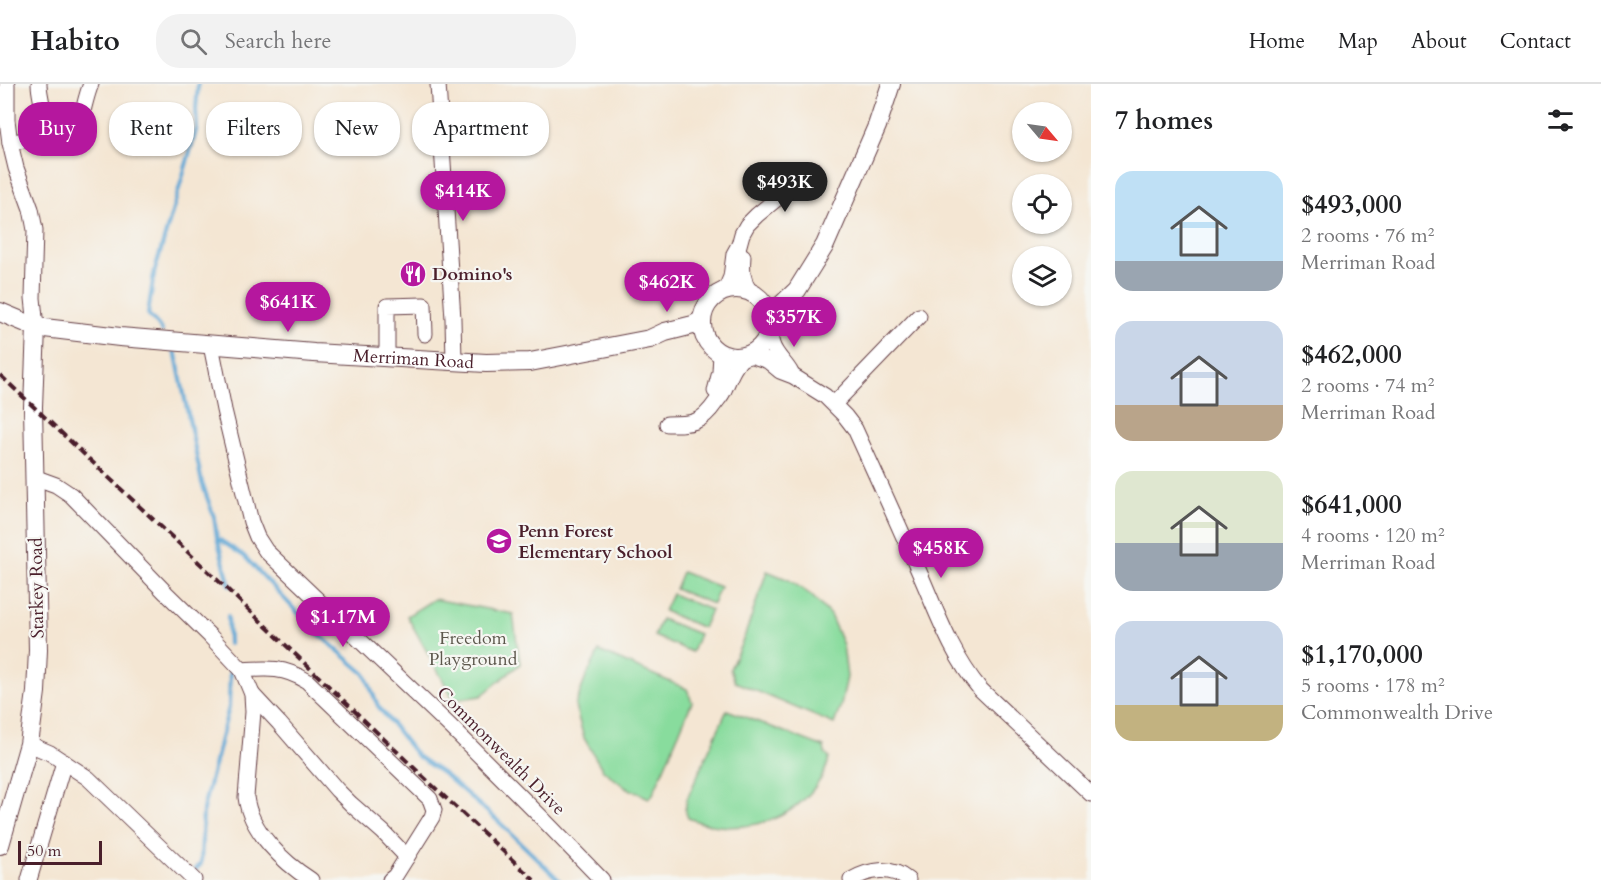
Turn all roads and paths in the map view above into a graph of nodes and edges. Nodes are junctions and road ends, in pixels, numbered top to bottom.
1 (8, 84) edge
2 (39, 84) edge
3 (91, 84) edge
4 (438, 84) edge
5 (891, 84) edge
6 (41, 102) edge
7 (85, 102) edge
8 (18, 141) edge
9 (10, 143) junction
10 (813, 170) dead end
11 (739, 245) junction
12 (801, 281) junction
13 (725, 291) junction
14 (753, 294) junction
15 (0, 312) edge
16 (920, 316) dead end
17 (702, 320) junction
18 (770, 324) junction
19 (36, 327) junction
20 (425, 334) dead end
21 (650, 339) junction
22 (706, 340) junction
23 (211, 345) junction
24 (721, 354) junction
25 (747, 356) junction
26 (387, 357) junction
27 (454, 361) junction
28 (793, 376) junction
29 (716, 403) junction
30 (834, 404) junction
31 (667, 424) dead end
32 (34, 477) junction
33 (242, 670) junction
34 (252, 694) junction
35 (28, 744) junction
36 (64, 762) junction
37 (1091, 794) edge
38 (0, 845) edge
39 (407, 857) junction
40 (29, 880) edge
41 (194, 880) edge
42 (311, 880) edge
43 (390, 880) edge
44 (602, 880) edge
45 (851, 880) edge
46 (909, 880) edge

1 - 9 street
2 - 6 street
3 - 7 street
4 - 27 street
5 - 12 main road
8 - 9 street
9 - 19 street
10 - 11 street
11 - 13 street
11 - 14 street
12 - 14 main road
12 - 18 main road
13 - 14 main road
13 - 17 main road
14 - 18 main road
15 - 19 main road, Merriman Road
16 - 30 street
17 - 21 main road, Merriman Road
17 - 22 main road
18 - 25 main road
18 - 28 street
19 - 23 main road, Merriman Road
19 - 32 main road, Starkey Road
20 - 26 street
21 - 22 main road, Merriman Road
21 - 27 main road, Merriman Road
22 - 24 main road
23 - 26 main road, Merriman Road
23 - 44 street, Commonwealth Drive
24 - 25 main road
24 - 29 street
25 - 28 street
25 - 29 street
26 - 27 main road, Merriman Road
28 - 30 street
29 - 31 street
30 - 37 street
32 - 33 street
32 - 35 main road, Starkey Road
33 - 34 street
33 - 39 street
34 - 39 street
34 - 42 street
35 - 36 street
35 - 38 main road, Starkey Road
36 - 40 street
36 - 41 street
39 - 43 street
45 - 46 street

